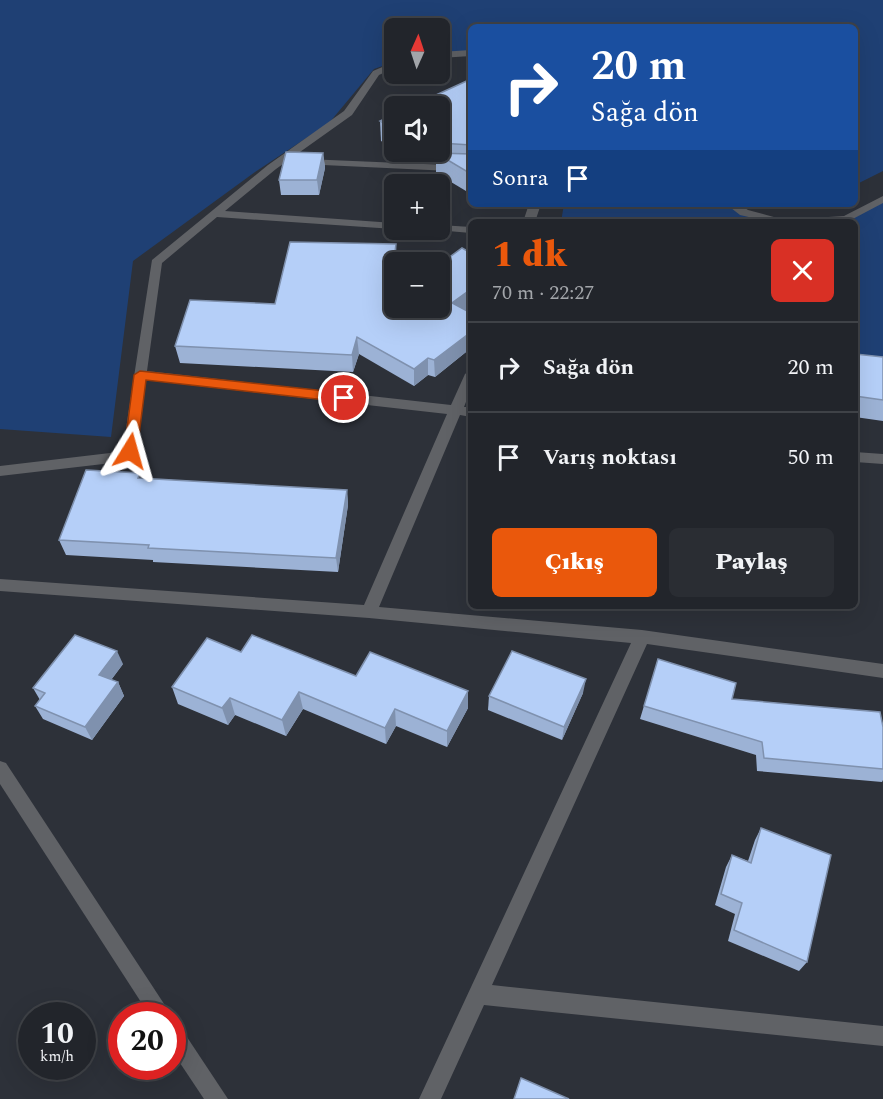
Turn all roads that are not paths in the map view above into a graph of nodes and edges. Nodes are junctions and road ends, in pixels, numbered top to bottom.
1 (468, 53) edge
2 (450, 54) edge
3 (384, 69) edge
4 (281, 160) junction
5 (468, 169) edge
6 (883, 199) edge
7 (736, 207) edge
8 (215, 214) junction
9 (772, 219) edge
10 (846, 219) edge
11 (384, 225) edge
12 (450, 229) edge
13 (468, 230) edge
14 (140, 375) junction
15 (468, 390) edge
16 (464, 411) edge
17 (858, 457) edge
18 (883, 459) edge
19 (0, 471) edge
20 (0, 585) edge
21 (369, 612) junction
22 (642, 637) junction
23 (883, 671) edge
24 (0, 769) edge
25 (479, 994) junction
26 (153, 1002) edge
27 (883, 1036) edge
28 (186, 1053) edge
29 (217, 1099) edge
30 (430, 1099) edge

1 - 2 street
3 - 4 street
4 - 5 street
4 - 8 street
6 - 10 street
7 - 9 street
8 - 11 street
8 - 14 street
12 - 13 street
14 - 16 street
14 - 19 street
15 - 16 street
16 - 21 street
17 - 18 street
20 - 21 street
21 - 22 street
22 - 23 street
22 - 25 street
24 - 26 street
25 - 27 street
25 - 30 street
28 - 29 street

